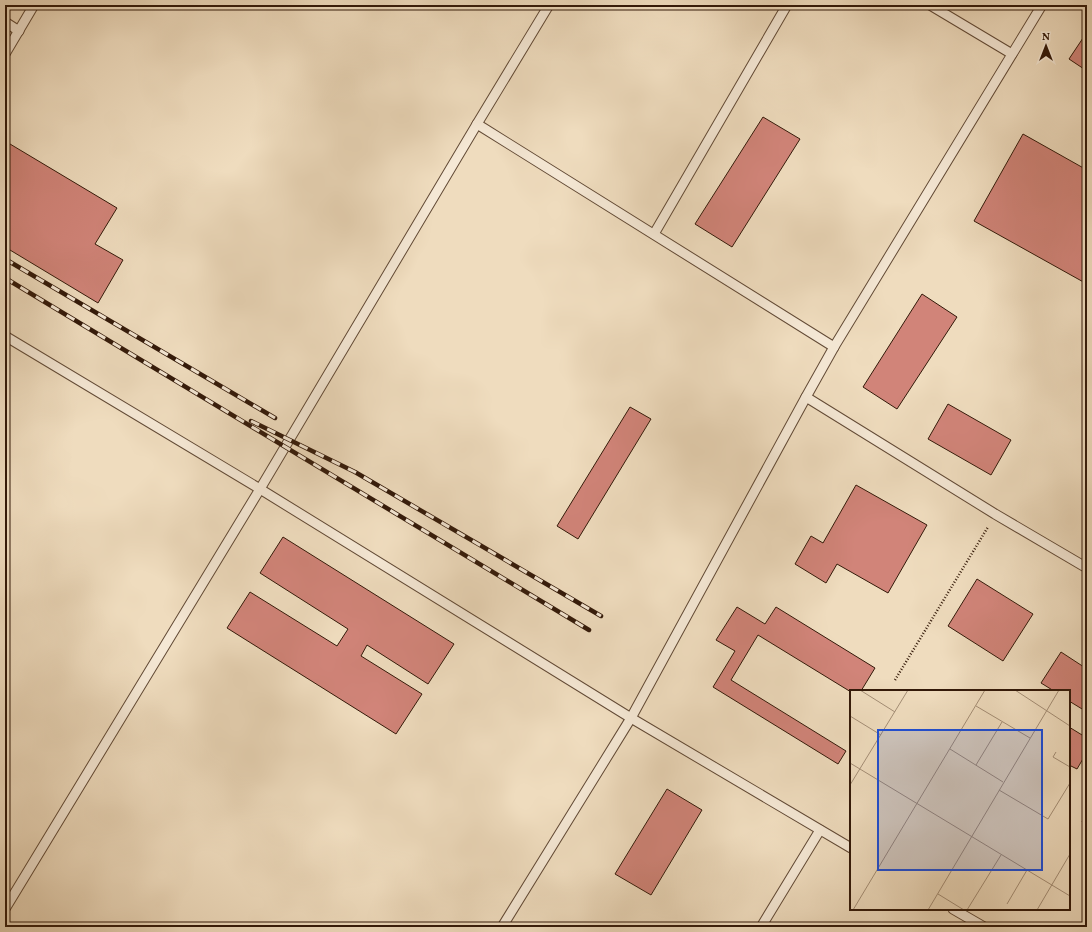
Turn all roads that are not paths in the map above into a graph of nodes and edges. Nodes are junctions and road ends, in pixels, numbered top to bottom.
1 (34, 5) edge
2 (549, 5) edge
3 (787, 5) edge
4 (930, 5) edge
5 (1042, 5) edge
6 (5, 22) edge
7 (19, 31) junction
8 (5, 54) edge
9 (1012, 54) junction
10 (477, 124) junction
11 (654, 234) junction
12 (5, 336) edge
13 (834, 347) junction
14 (806, 397) junction
15 (260, 489) junction
16 (1087, 568) edge
17 (631, 718) junction
18 (820, 830) junction
19 (850, 847) edge
20 (5, 909) edge
21 (955, 910) edge
22 (502, 927) edge
23 (761, 927) edge
24 (984, 927) edge

1 - 7 lane
2 - 10 lane
3 - 11 lane
4 - 9 lane
5 - 9 lane
6 - 7 lane
7 - 8 lane
9 - 13 lane
10 - 11 lane
10 - 15 lane
11 - 13 lane
12 - 15 lane
13 - 14 lane
14 - 16 lane
14 - 17 lane
15 - 17 lane
15 - 20 lane
17 - 18 lane
17 - 22 lane
18 - 19 lane
18 - 23 lane
21 - 24 lane

